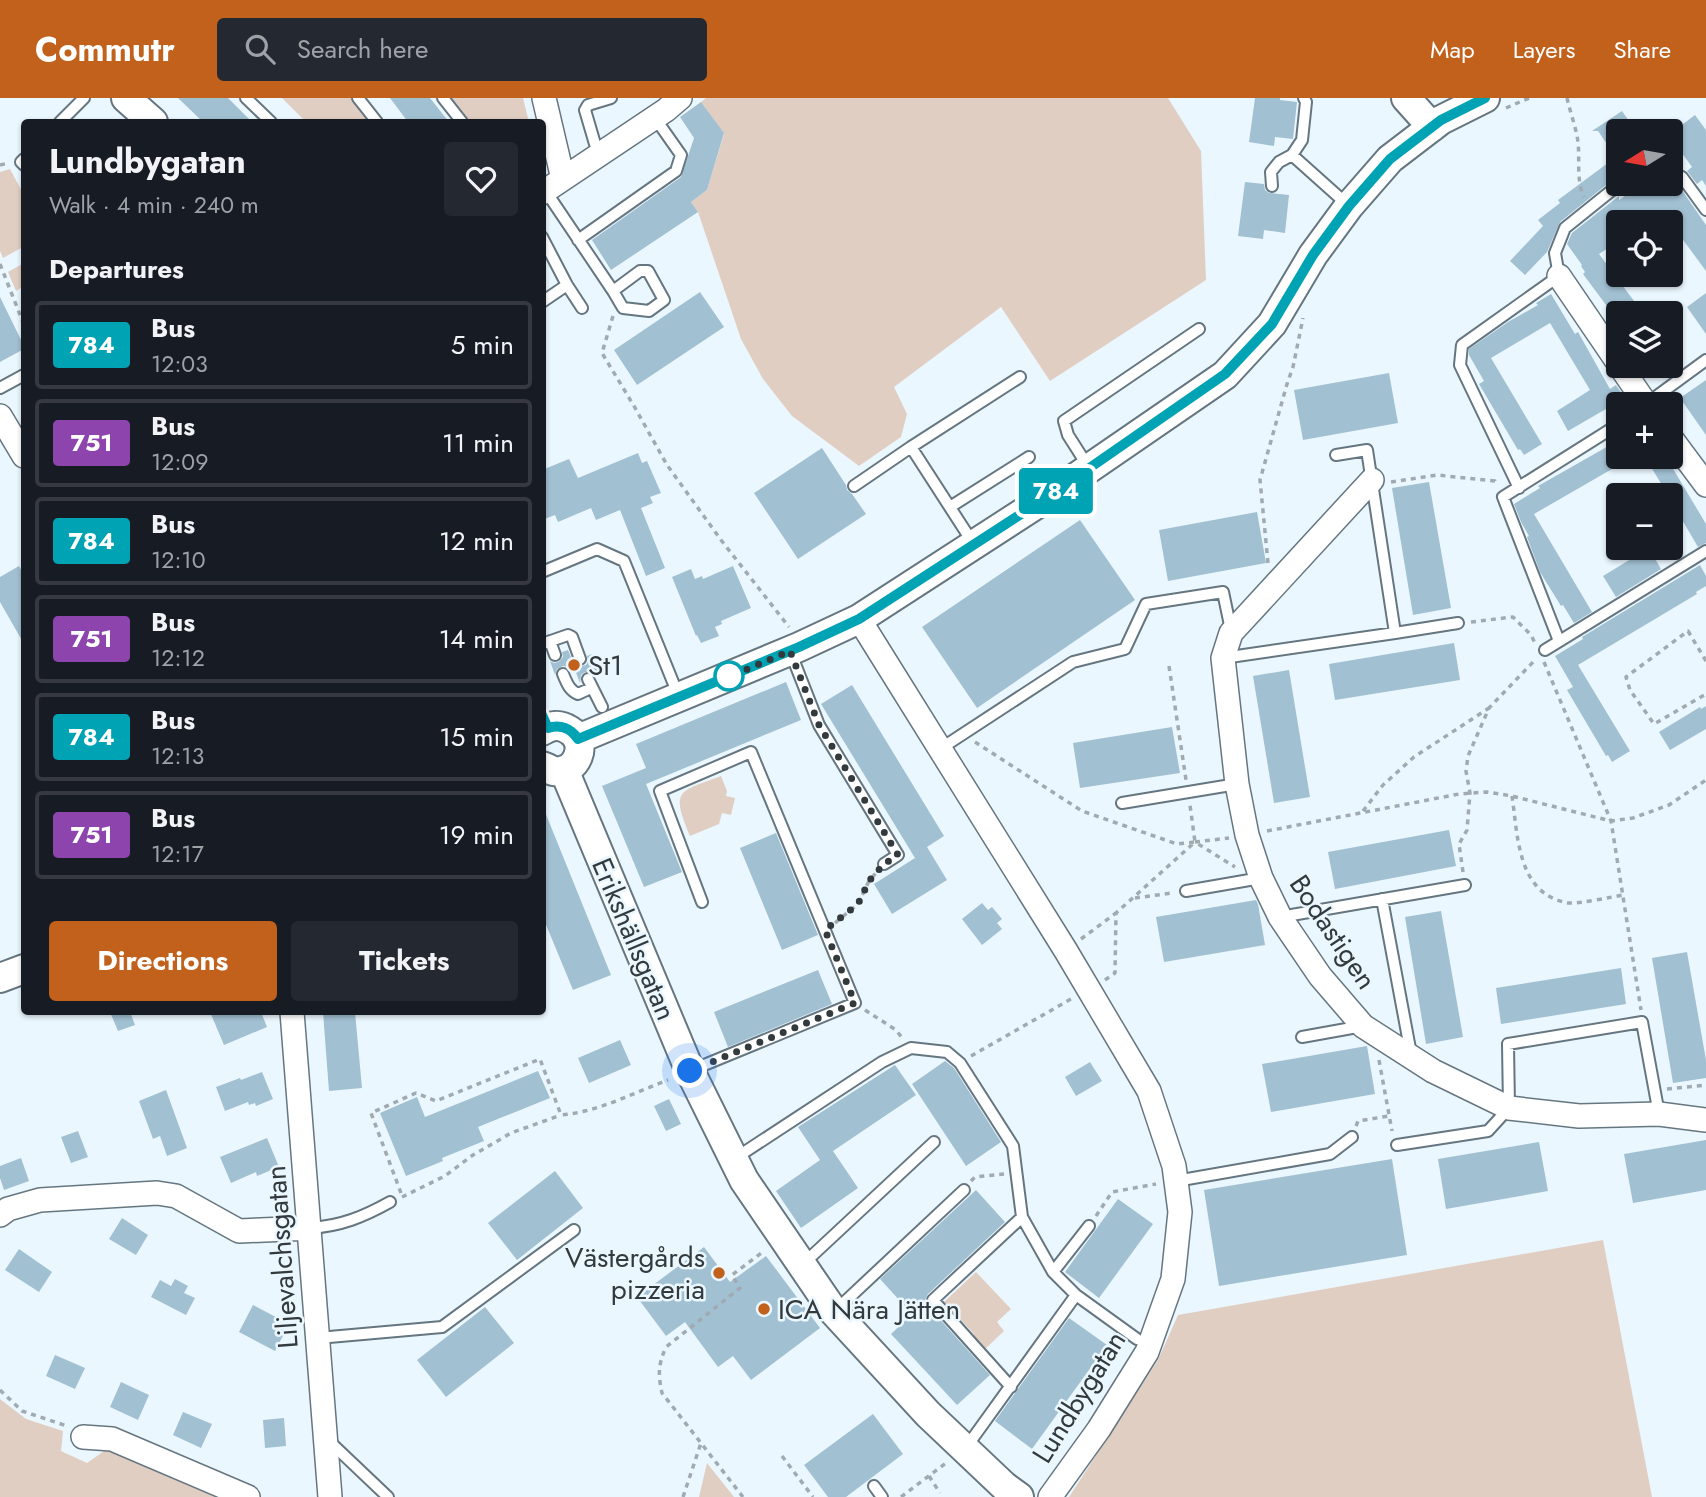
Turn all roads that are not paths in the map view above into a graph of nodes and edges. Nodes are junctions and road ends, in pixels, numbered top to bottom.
1 (84, 98) edge
2 (126, 98) edge
3 (246, 98) edge
4 (358, 98) edge
5 (443, 98) edge
6 (544, 98) edge
7 (611, 98) edge
8 (680, 98) edge
9 (1304, 98) edge
10 (1406, 98) edge
11 (1485, 98) edge
12 (655, 118) junction
13 (63, 119) edge
14 (150, 119) edge
15 (268, 119) edge
16 (375, 119) edge
17 (460, 119) edge
18 (545, 119) edge
19 (1432, 127) junction
20 (546, 128) edge
21 (602, 153) junction
22 (1292, 155) junction
23 (1684, 180) edge
24 (1272, 186) dead end
25 (550, 187) edge
26 (1606, 195) edge
27 (1349, 206) junction
28 (1706, 210) edge
29 (578, 240) junction
30 (546, 244) edge
31 (1559, 276) junction
32 (568, 285) junction
33 (613, 290) junction
34 (546, 299) edge
35 (582, 307) dead end
36 (1199, 329) dead end
37 (1606, 346) edge
38 (1706, 360) edge
39 (21, 376) edge
40 (1020, 377) dead end
41 (0, 388) edge
42 (1662, 392) edge
43 (0, 416) edge
44 (1606, 432) edge
45 (911, 447) junction
46 (21, 451) edge
47 (1683, 454) edge
48 (1336, 455) dead end
49 (1028, 457) dead end
50 (1089, 468) junction
51 (1372, 480) junction
52 (1706, 485) edge
53 (854, 486) dead end
54 (1519, 488) junction
55 (950, 507) junction
56 (974, 545) junction
57 (1706, 551) edge
58 (546, 570) edge
59 (859, 619) junction
60 (1458, 623) road end
61 (1231, 633) junction
62 (1395, 633) junction
63 (790, 640) junction
64 (1559, 641) junction
65 (546, 643) edge
66 (1540, 647) road end
67 (555, 655) dead end
68 (580, 659) dead end
69 (1223, 659) junction
70 (563, 674) dead end
71 (679, 697) junction
72 (602, 707) dead end
73 (546, 725) edge
74 (578, 739) junction
75 (940, 749) junction
76 (553, 768) edge
77 (1237, 784) junction
78 (1122, 803) dead end
79 (884, 864) road end
80 (1255, 879) junction
81 (1465, 885) road end
82 (1186, 891) road end
83 (1382, 899) junction
84 (702, 902) dead end
85 (1280, 916) junction
86 (21, 970) edge
87 (0, 978) edge
88 (292, 1015) edge
89 (1369, 1030) junction
90 (1302, 1037) dead end
91 (1412, 1057) junction
92 (682, 1074) junction
93 (1509, 1108) junction
94 (1659, 1114) junction
95 (1706, 1120) edge
96 (1352, 1137) road end
97 (934, 1142) dead end
98 (1397, 1145) road end
99 (734, 1159) junction
100 (1176, 1181) junction
101 (964, 1190) road end
102 (390, 1202) dead end
103 (0, 1215) edge
104 (1022, 1217) junction
105 (1089, 1226) road end
106 (310, 1228) junction
107 (574, 1230) dead end
108 (802, 1265) junction
109 (1053, 1272) junction
110 (1076, 1295) junction
111 (834, 1312) junction
112 (318, 1338) junction
113 (1137, 1339) dead end
114 (1011, 1387) junction
115 (83, 1437) road end
116 (326, 1438) junction
117 (964, 1449) junction
118 (874, 1486) dead end
119 (248, 1497) edge
120 (330, 1497) edge
121 (388, 1497) edge
122 (882, 1497) edge
123 (1019, 1497) edge
124 (1051, 1497) edge

1 - 13 lane
2 - 14 street
3 - 15 lane
4 - 16 lane
5 - 17 lane
6 - 18 street
7 - 21 lane
8 - 12 street
9 - 22 lane
10 - 19 street
11 - 19 street
12 - 21 street
12 - 29 lane
19 - 27 street
20 - 25 street
21 - 25 street
22 - 24 lane
22 - 27 lane
23 - 28 lane
25 - 29 lane
26 - 31 lane
27 - 50 street
29 - 33 lane
30 - 32 lane
31 - 37 street
31 - 54 lane
32 - 34 lane
32 - 35 lane
33 - 33 lane
36 - 50 lane
38 - 42 lane
39 - 41 lane
40 - 45 lane
43 - 46 street
44 - 54 lane
45 - 53 lane
45 - 55 lane
47 - 52 street
48 - 51 lane
49 - 55 lane
50 - 56 street
51 - 61 street, Bodastigen
51 - 62 lane
54 - 64 lane
55 - 56 lane
56 - 59 street
57 - 64 lane
58 - 71 lane
59 - 63 street
59 - 75 street, Lundbygatan
60 - 62 lane
61 - 69 street, Bodastigen
61 - 75 lane
62 - 69 lane
63 - 71 street
63 - 79 lane
64 - 66 lane
65 - 67 lane
65 - 68 lane
69 - 77 street, Bodastigen
70 - 72 lane
71 - 74 street
73 - 74 street
74 - 76 street
75 - 100 street, Lundbygatan
76 - 92 street, Erikshällsgatan
77 - 78 lane
77 - 80 street, Bodastigen
80 - 82 lane
80 - 85 street, Bodastigen
81 - 83 lane
83 - 85 lane
83 - 91 lane
84 - 92 lane
85 - 89 street, Bodastigen
86 - 87 street
88 - 106 street, Liljevalchsgatan
89 - 90 lane
89 - 91 street, Bodastigen
91 - 93 street, Bodastigen
92 - 99 street, Erikshällsgatan
93 - 94 street, Bodastigen
93 - 94 lane
93 - 98 lane
94 - 95 street, Bodastigen
96 - 100 lane
97 - 108 lane
99 - 104 lane
99 - 108 street, Erikshällsgatan
100 - 124 street, Lundbygatan
101 - 111 lane
102 - 106 lane
103 - 106 street
104 - 109 lane
104 - 114 lane
105 - 109 lane
106 - 112 street, Liljevalchsgatan
107 - 112 lane
108 - 111 street, Erikshällsgatan
109 - 110 lane
110 - 113 lane
110 - 114 lane
111 - 117 street, Erikshällsgatan
112 - 116 street, Liljevalchsgatan
114 - 117 lane
115 - 119 street
116 - 120 street, Liljevalchsgatan
116 - 121 lane
117 - 123 street, Erikshällsgatan
118 - 122 lane

